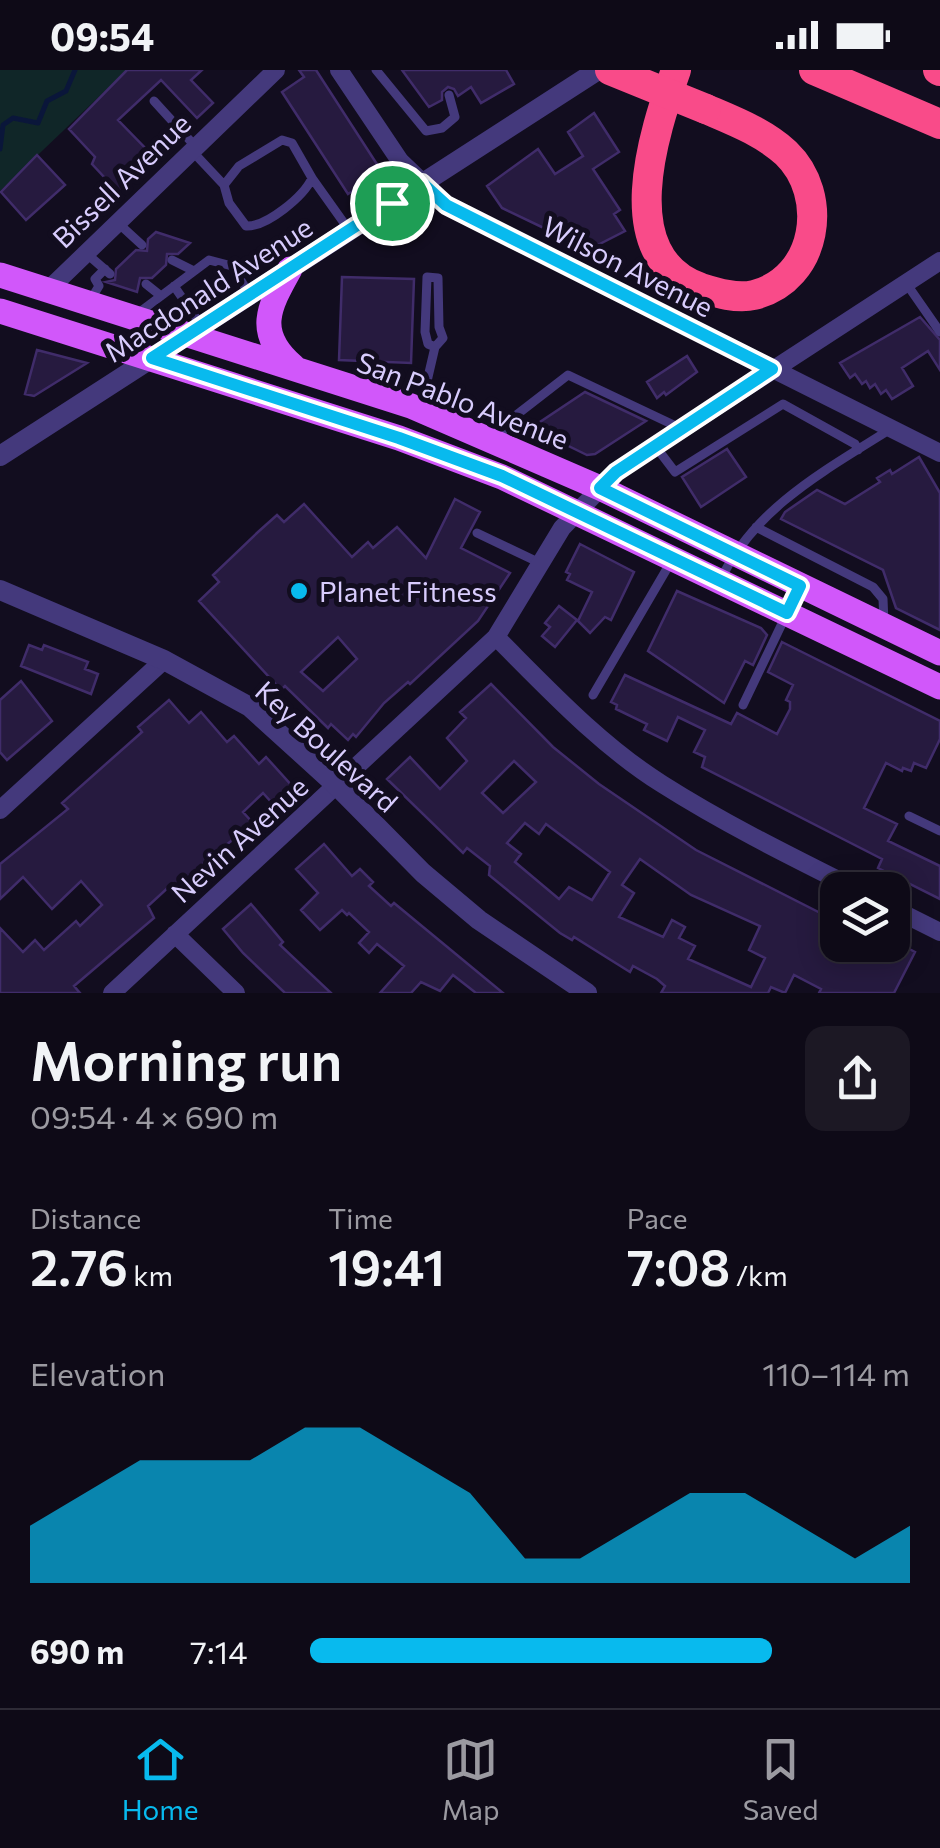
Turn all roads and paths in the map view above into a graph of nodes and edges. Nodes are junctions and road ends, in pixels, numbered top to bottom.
1 (276, 70) edge
2 (376, 70) edge
3 (598, 70) edge
4 (610, 70) edge
5 (676, 70) edge
6 (814, 70) edge
7 (346, 73) edge
8 (868, 90) junction
9 (449, 95) dead end
10 (154, 102) dead end
11 (940, 124) edge
12 (940, 140) edge
13 (193, 148) junction
14 (312, 178) junction
15 (422, 183) junction
16 (224, 185) junction
17 (117, 222) junction
18 (350, 230) junction
19 (142, 245) dead end
20 (86, 253) junction
21 (172, 260) dead end
22 (940, 262) edge
23 (290, 269) junction
24 (194, 271) junction
25 (0, 274) edge
26 (146, 284) dead end
27 (906, 284) junction
28 (174, 286) junction
29 (48, 290) junction
30 (250, 294) junction
31 (161, 296) junction
32 (88, 303) junction
33 (0, 311) edge
34 (132, 317) junction
35 (194, 330) junction
36 (940, 332) edge
37 (434, 346) junction
38 (152, 358) junction
39 (772, 369) junction
40 (296, 370) junction
41 (420, 410) junction
42 (681, 428) junction
43 (892, 428) junction
44 (496, 441) junction
45 (655, 445) junction
46 (858, 450) junction
47 (940, 453) edge
48 (0, 456) edge
49 (600, 488) junction
50 (578, 511) junction
51 (756, 527) junction
52 (478, 533) dead end
53 (733, 554) junction
54 (674, 558) junction
55 (540, 564) junction
56 (720, 581) junction
57 (800, 586) junction
58 (0, 590) edge
59 (787, 613) junction
60 (884, 626) junction
61 (496, 637) junction
62 (940, 652) edge
63 (164, 660) junction
64 (940, 687) edge
65 (593, 695) dead end
66 (743, 705) dead end
67 (337, 786) junction
68 (0, 810) edge
69 (908, 816) dead end
70 (940, 831) edge
71 (822, 872) edge
72 (910, 917) edge
73 (940, 932) edge
74 (176, 934) junction
75 (112, 993) edge
76 (236, 993) edge
77 (587, 993) edge

1 - 13 street, Bissell Avenue
2 - 9 lane
3 - 15 street, Macdonald Avenue
4 - 5 highway, bridge
6 - 8 highway
7 - 15 street, Wilson Avenue
8 - 11 highway
8 - 12 highway
10 - 13 lane
13 - 16 lane
13 - 17 street, Bissell Avenue
14 - 16 lane
14 - 16 lane
14 - 18 lane
15 - 18 street, Macdonald Avenue
15 - 39 street, Wilson Avenue
17 - 19 lane
17 - 20 street, Bissell Avenue
18 - 23 street, Macdonald Avenue
20 - 29 street, Bissell Avenue
20 - 32 lane
21 - 24 lane
22 - 27 street, Nevin Avenue
23 - 30 street, Macdonald Avenue
23 - 40 main road
24 - 28 lane
24 - 30 lane
25 - 29 main road, San Pablo Avenue
26 - 31 lane
27 - 36 lane
27 - 39 street, Nevin Avenue
28 - 31 lane
28 - 35 lane
29 - 32 main road, San Pablo Avenue
30 - 35 street, Macdonald Avenue
31 - 34 lane
32 - 34 main road, San Pablo Avenue
33 - 38 main road, San Pablo Avenue
34 - 35 main road, San Pablo Avenue
35 - 38 street, Macdonald Avenue
35 - 40 main road, San Pablo Avenue
37 - 37 lane
37 - 41 lane
38 - 48 street, Macdonald Avenue
38 - 50 main road, San Pablo Avenue
39 - 42 street, Nevin Avenue
39 - 43 street, Wilson Avenue
40 - 41 main road, San Pablo Avenue
41 - 44 main road, San Pablo Avenue
42 - 44 lane
42 - 45 street, Nevin Avenue
43 - 46 lane
43 - 47 street, Wilson Avenue
44 - 49 main road, San Pablo Avenue
45 - 46 lane
45 - 49 street, Nevin Avenue
46 - 51 lane
49 - 50 street, Nevin Avenue
49 - 53 main road, San Pablo Avenue
50 - 54 main road, San Pablo Avenue
50 - 55 street, Nevin Avenue
51 - 53 lane
51 - 60 lane
52 - 55 lane
53 - 56 lane
53 - 57 main road, San Pablo Avenue
54 - 56 main road, San Pablo Avenue
54 - 65 lane
55 - 61 street, Nevin Avenue
56 - 59 main road, San Pablo Avenue
57 - 59 lane
57 - 60 main road, San Pablo Avenue
58 - 63 street, Key Boulevard
59 - 64 main road, San Pablo Avenue
59 - 66 lane
60 - 62 main road, San Pablo Avenue
61 - 67 street, Nevin Avenue
61 - 71 street
63 - 67 street, Key Boulevard
63 - 68 street
67 - 74 street, Nevin Avenue
67 - 77 street, Key Boulevard
69 - 70 lane
72 - 73 street
74 - 75 street, Nevin Avenue
74 - 76 street

